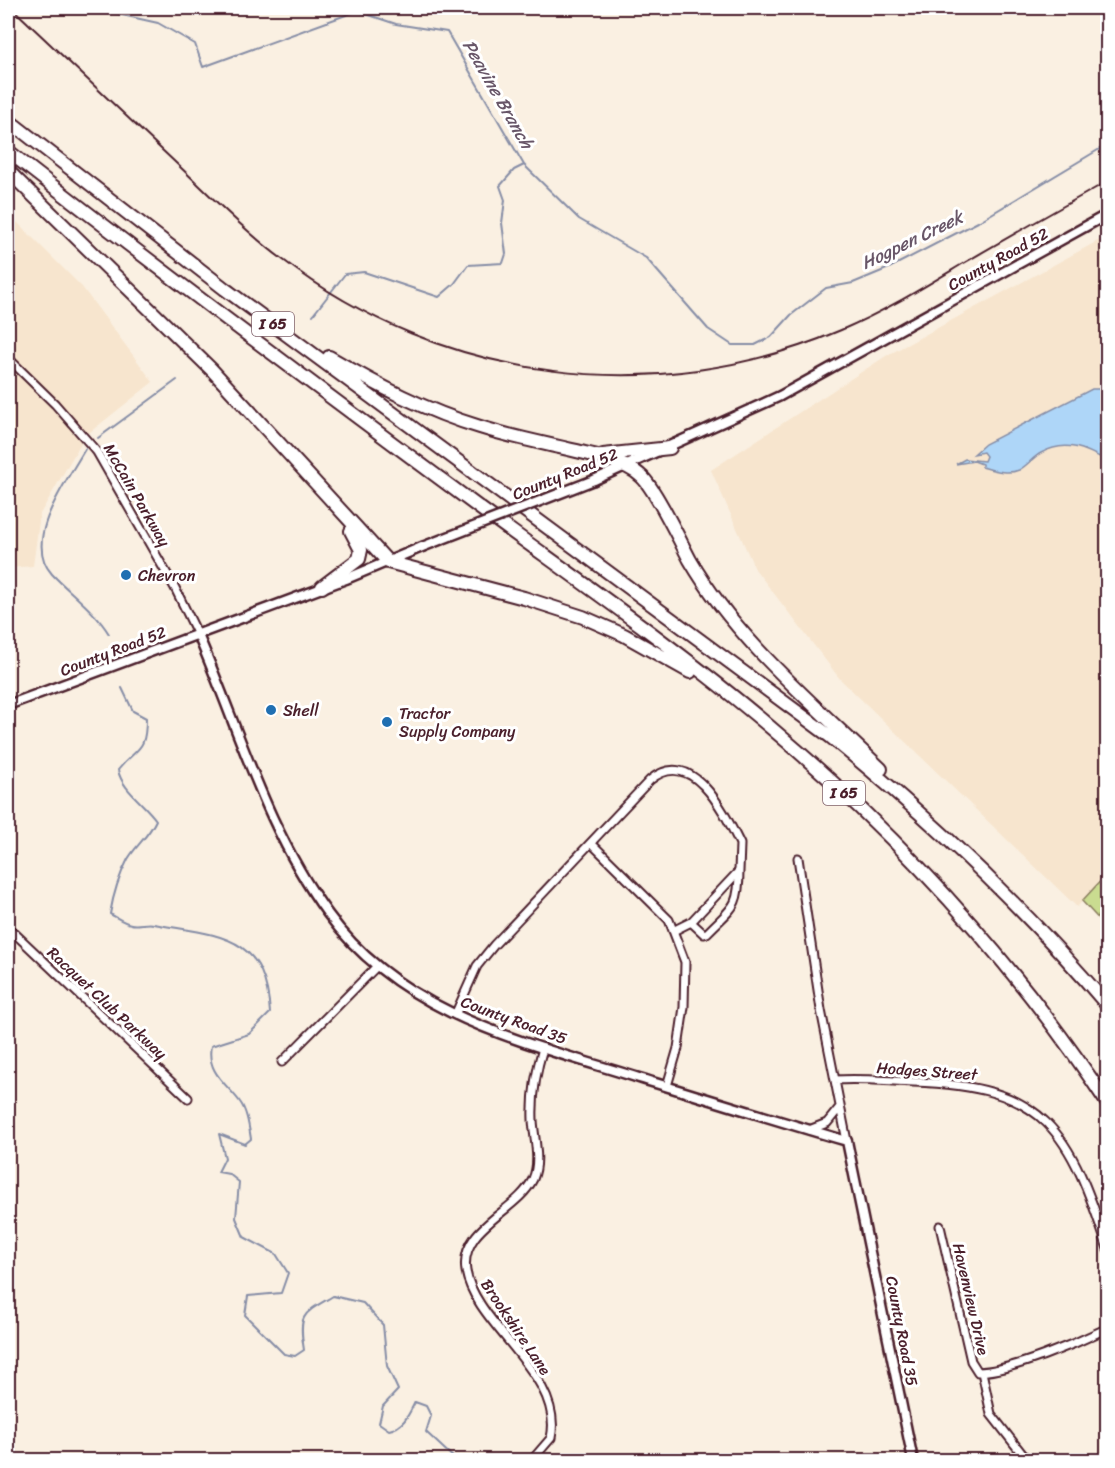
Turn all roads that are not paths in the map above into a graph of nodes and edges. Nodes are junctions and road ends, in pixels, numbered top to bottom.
1 (8, 120) edge
2 (8, 151) edge
3 (8, 171) edge
4 (1107, 214) edge
5 (254, 310) junction
6 (8, 358) edge
7 (670, 448) junction
8 (590, 454) junction
9 (626, 465) junction
10 (307, 476) junction
11 (388, 562) junction
12 (321, 587) junction
13 (198, 635) junction
14 (8, 705) edge
15 (768, 725) junction
16 (591, 843) junction
17 (798, 858) dead end
18 (977, 865) junction
19 (739, 871) junction
20 (691, 922) junction
21 (8, 927) edge
22 (673, 931) junction
23 (377, 966) junction
24 (1107, 1006) edge
25 (455, 1015) junction
26 (543, 1048) junction
27 (282, 1062) dead end
28 (835, 1080) junction
29 (667, 1086) junction
30 (188, 1098) dead end
31 (1107, 1104) edge
32 (840, 1107) junction
33 (809, 1130) junction
34 (847, 1141) junction
35 (940, 1226) dead end
36 (1107, 1249) edge
37 (1107, 1328) edge
38 (982, 1372) junction
39 (532, 1461) edge
40 (913, 1461) edge
41 (1027, 1461) edge

1 - 5 highway, I 65
2 - 15 highway, I 65
3 - 10 highway
4 - 7 street, County Road 52
5 - 8 highway
5 - 18 highway, I 65
6 - 13 street, McCain Parkway
7 - 8 highway
7 - 9 street, County Road 52
8 - 9 highway
9 - 11 street, County Road 52, bridge
9 - 18 highway
10 - 11 highway
10 - 12 highway
11 - 12 street, County Road 52
11 - 15 highway
12 - 13 street, County Road 52
13 - 14 street, County Road 52
13 - 23 street, County Road 35
15 - 31 highway, I 65
16 - 19 street
16 - 22 street
16 - 25 street
17 - 28 street
18 - 24 highway, I 65
19 - 20 street
19 - 20 street
20 - 22 street
21 - 30 street, Racquet Club Parkway
22 - 29 street
23 - 25 street, County Road 35
23 - 27 street
25 - 26 street, County Road 35
26 - 29 street, County Road 35
26 - 39 street, Brookshire Lane
28 - 32 street
28 - 36 street, Hodges Street
29 - 33 street, County Road 35
32 - 33 street
32 - 34 street
33 - 34 street, County Road 35
34 - 40 street, County Road 35
35 - 38 street, Havenview Drive
37 - 38 street, Havenview Drive
38 - 41 street, Havenview Drive

